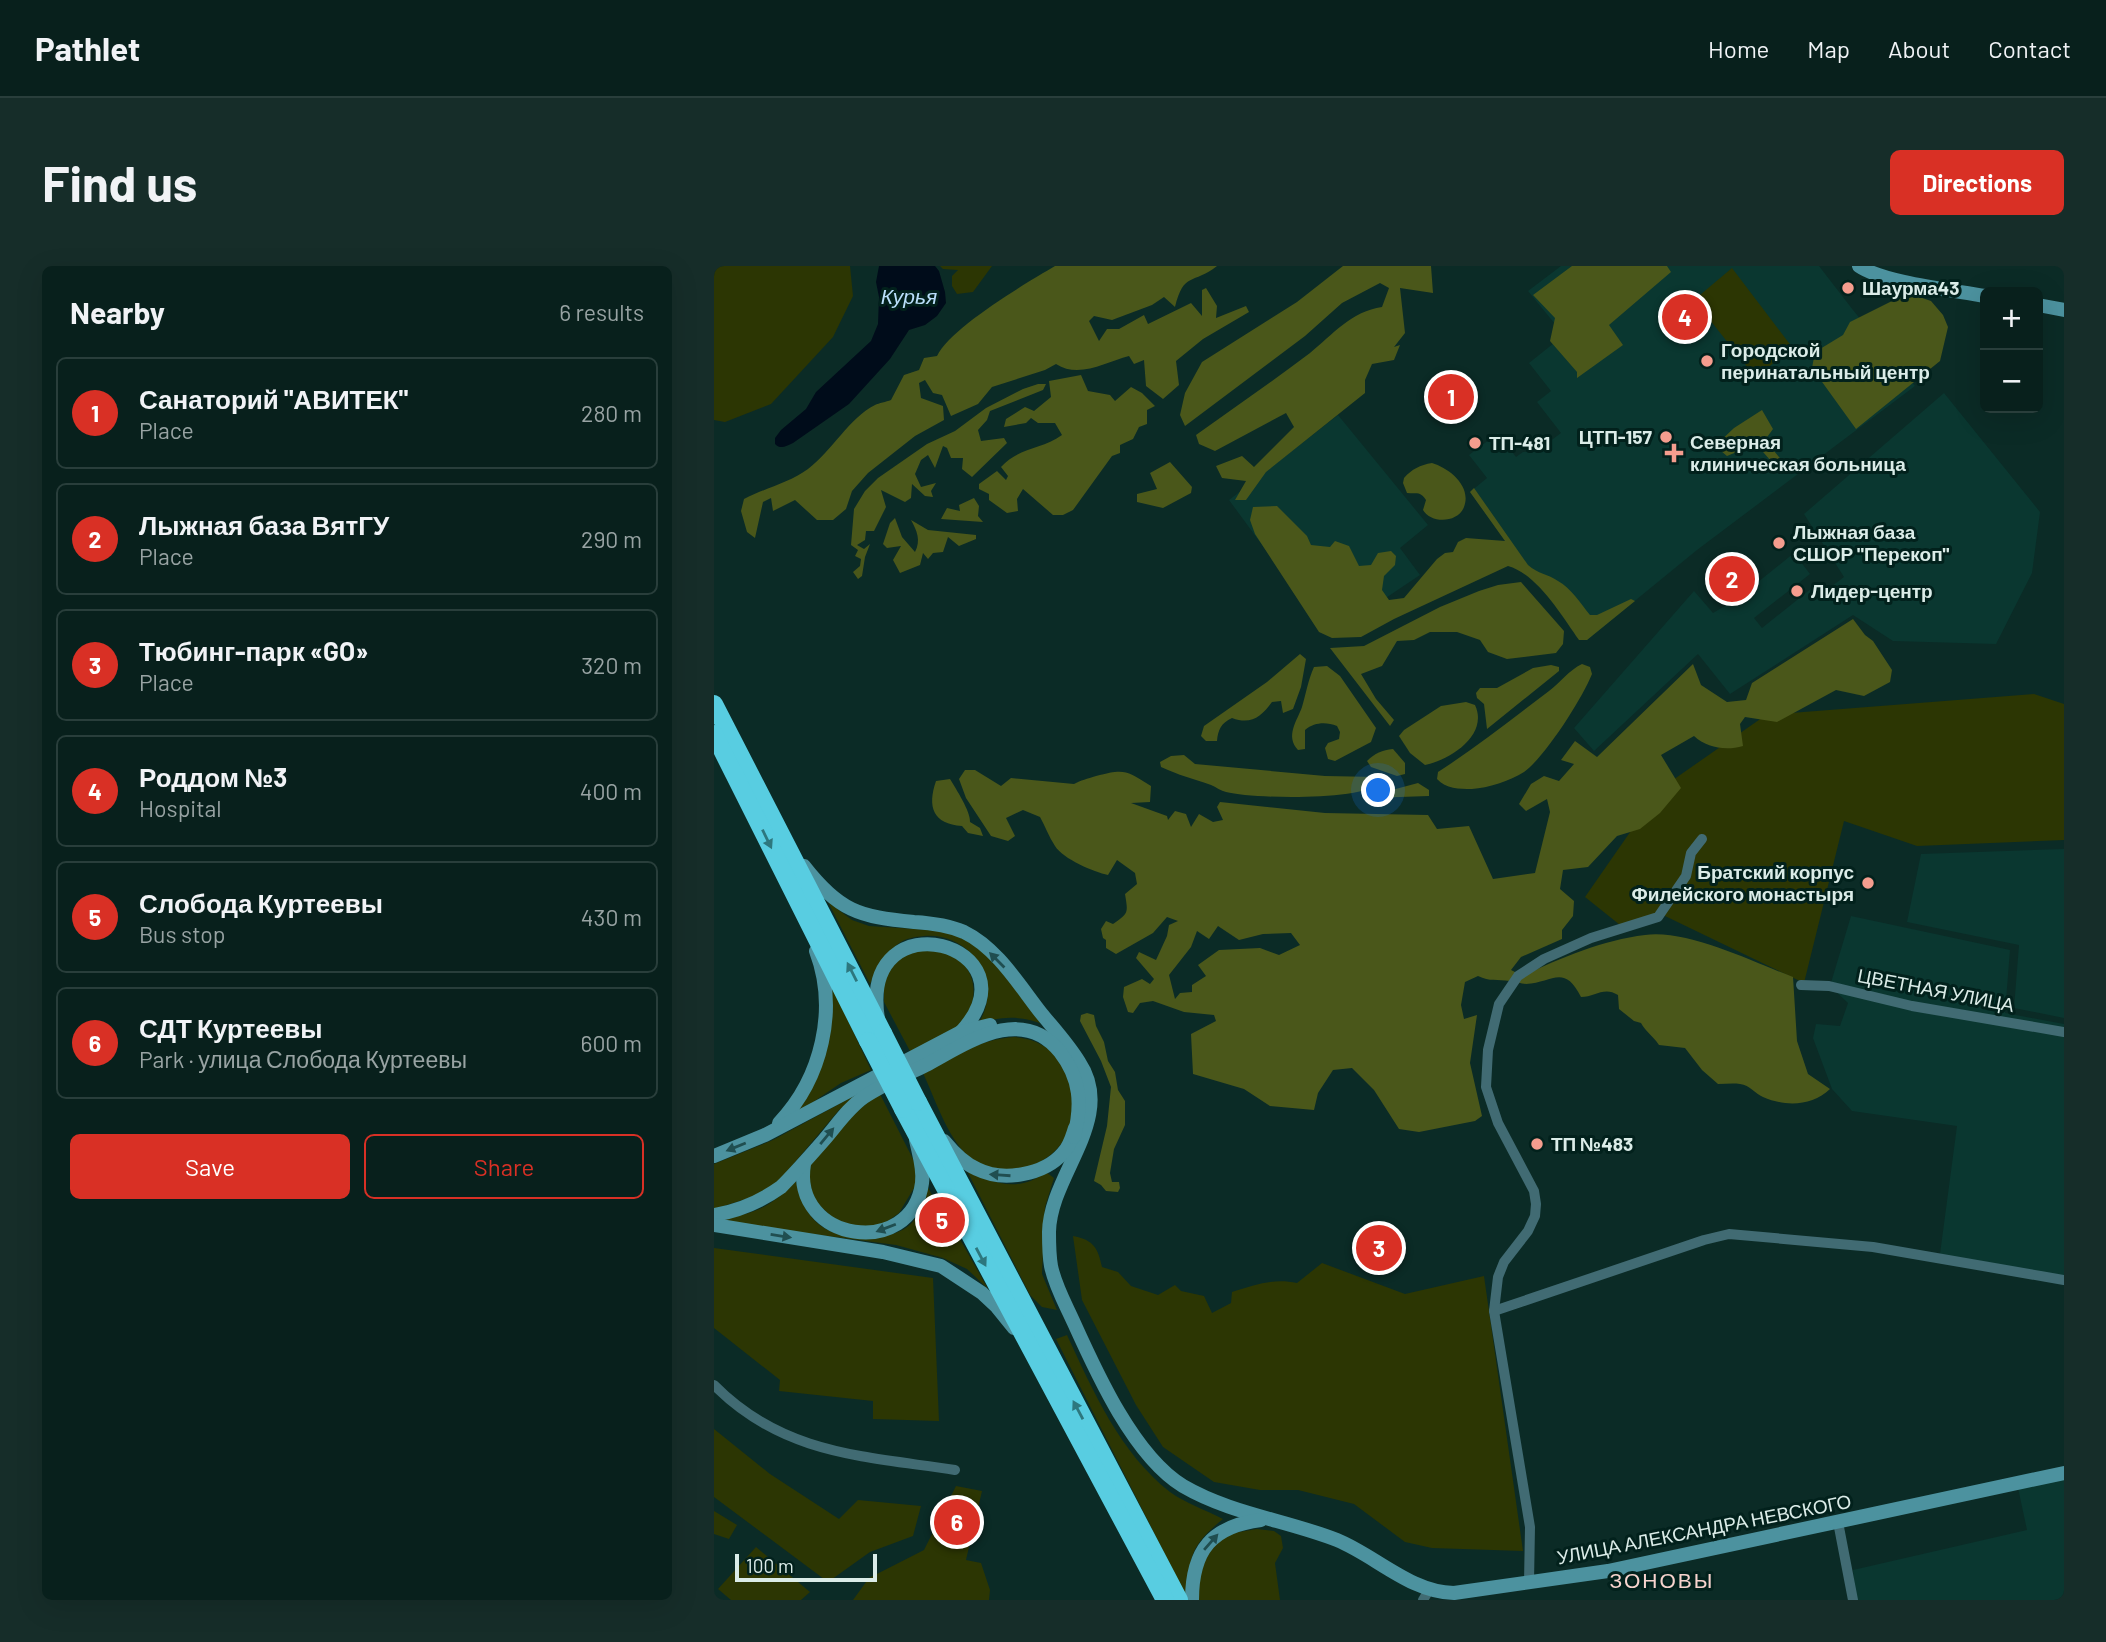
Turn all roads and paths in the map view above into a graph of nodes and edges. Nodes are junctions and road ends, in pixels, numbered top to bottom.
1 (1859, 266) edge
2 (1980, 295) edge
3 (2043, 306) edge
4 (2064, 310) edge
5 (714, 704) edge
6 (714, 734) edge
7 (782, 837) junction
8 (1702, 839) dead end
9 (797, 900) junction
10 (1801, 985) dead end
11 (877, 1032) junction
12 (961, 1032) junction
13 (2064, 1032) edge
14 (1068, 1044) junction
15 (1079, 1118) junction
16 (920, 1124) junction
17 (765, 1135) junction
18 (714, 1156) edge
19 (804, 1164) junction
20 (1066, 1171) junction
21 (714, 1215) edge
22 (714, 1225) edge
23 (2064, 1280) edge
24 (1494, 1311) junction
25 (1030, 1349) junction
26 (714, 1385) edge
27 (955, 1470) dead end
28 (2064, 1473) edge
29 (1267, 1519) junction
30 (1838, 1522) junction
31 (1529, 1582) junction
32 (1426, 1595) edge
33 (1165, 1600) edge
34 (1179, 1600) edge
35 (1192, 1600) edge
36 (1853, 1600) edge

1 - 2 street
3 - 4 street
5 - 7 highway
6 -> 9 highway
11 -> 7 highway
14 -> 7 street
8 - 24 street
9 - 11 highway
9 - 17 street
10 - 13 street, ЦВЕТНАЯ УЛИЦА
11 - 12 street
11 - 16 highway, bridge
12 - 14 street
12 - 17 street
14 - 20 street
15 -> 16 street
19 -> 15 street
15 - 20 street
16 -> 19 street
16 -> 25 highway
34 -> 16 highway
17 -> 18 street
19 - 21 street
20 - 29 street, УЛИЦА АЛЕКСАНДРА НЕВСКОГО
22 -> 25 street
23 - 24 street
24 - 31 street
25 - 33 highway
26 - 27 street
28 - 30 street, УЛИЦА АЛЕКСАНДРА НЕВСКОГО
29 - 32 street, УЛИЦА АЛЕКСАНДРА НЕВСКОГО
35 -> 29 street
30 - 31 street, УЛИЦА АЛЕКСАНДРА НЕВСКОГО
30 - 36 street
31 - 32 street, УЛИЦА АЛЕКСАНДРА НЕВСКОГО

